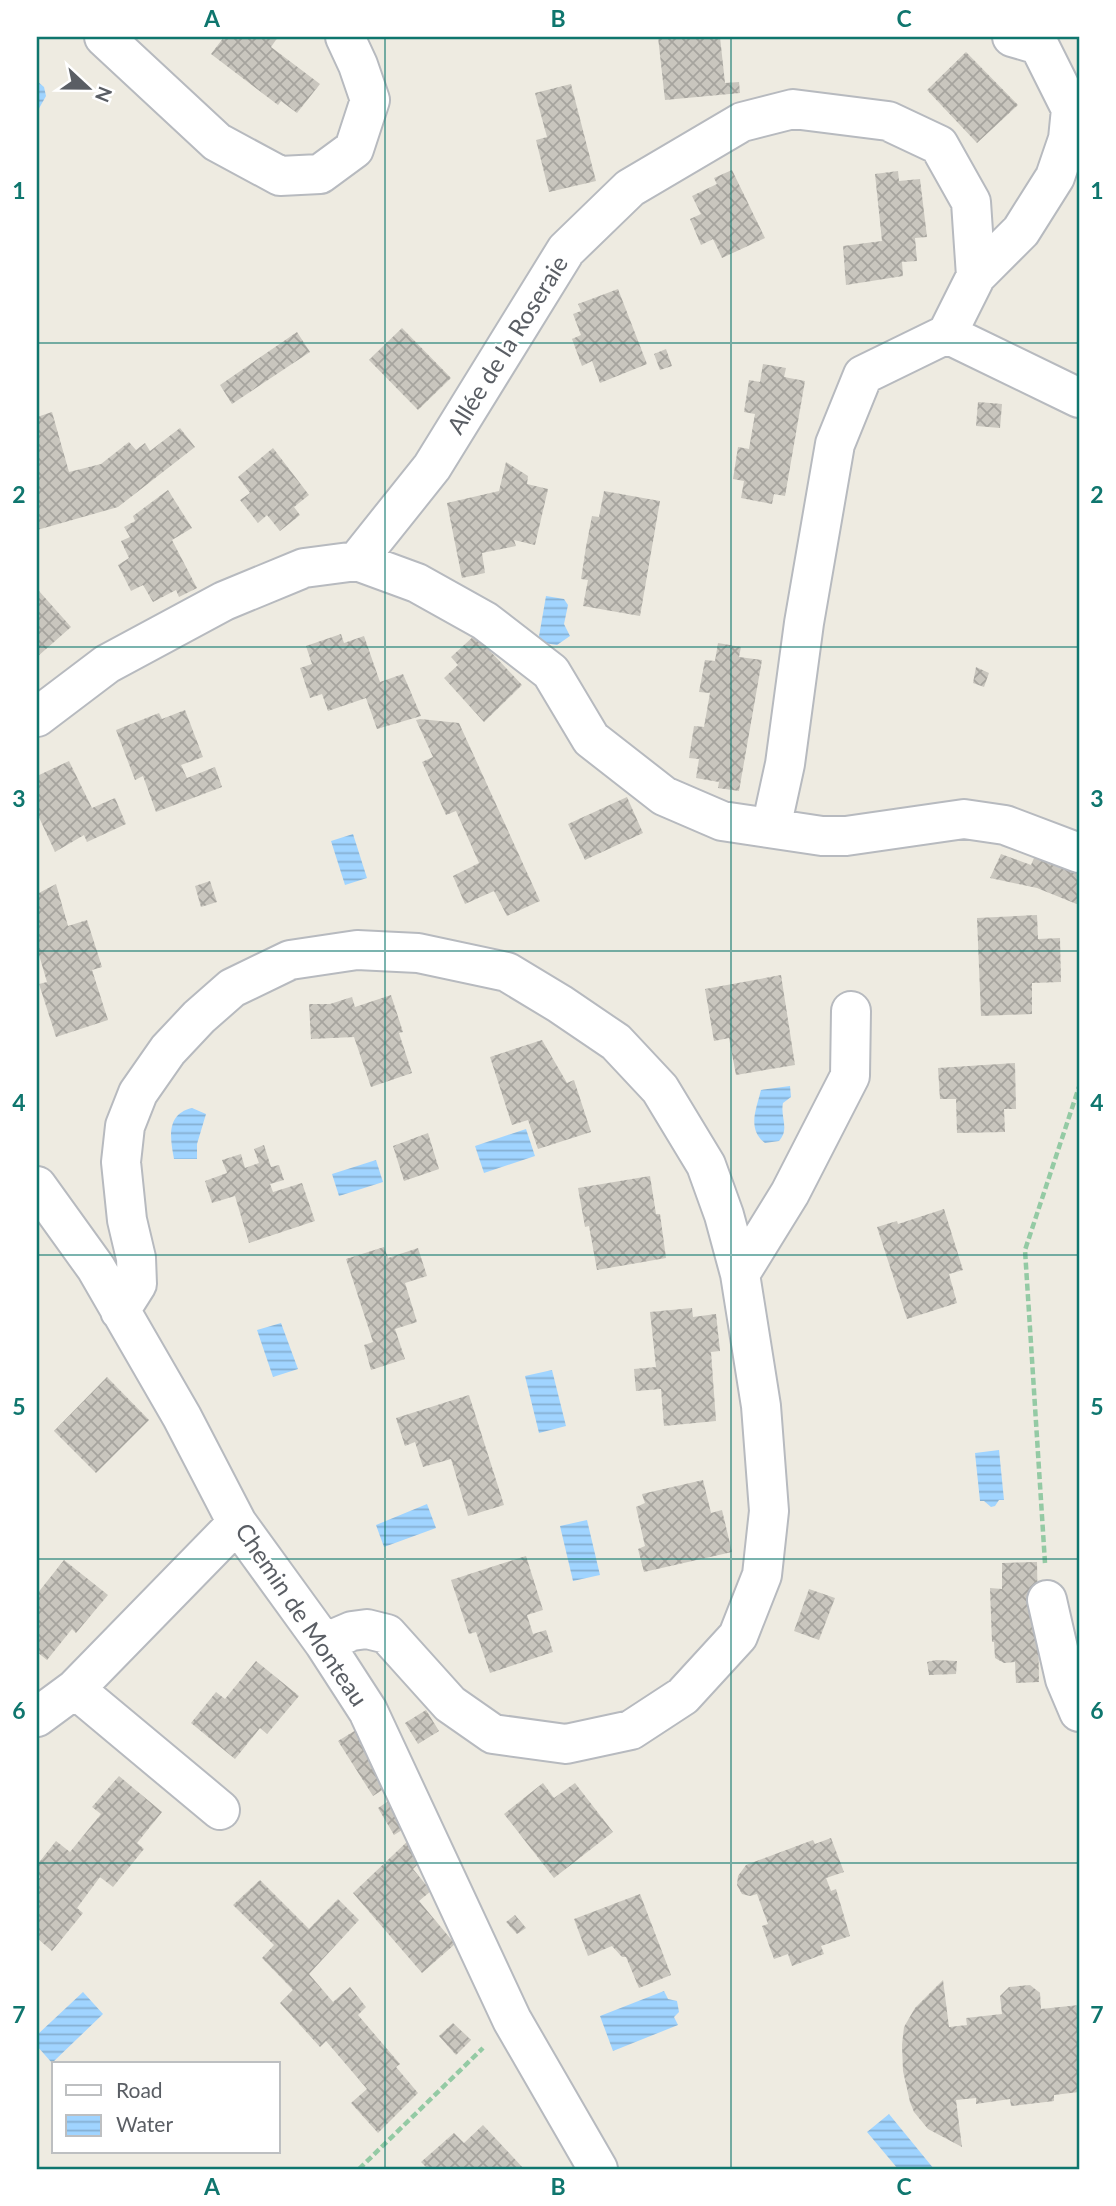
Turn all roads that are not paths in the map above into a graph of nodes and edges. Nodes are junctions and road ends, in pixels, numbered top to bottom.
1 (104, 37) edge
2 (345, 37) edge
3 (1020, 38) edge
4 (976, 276) junction
5 (947, 334) junction
6 (1079, 398) edge
7 (357, 561) junction
8 (37, 717) edge
9 (771, 828) junction
10 (1079, 853) edge
11 (851, 1011) dead end
12 (37, 1186) edge
13 (740, 1274) junction
14 (120, 1311) junction
15 (237, 1523) junction
16 (1047, 1600) road end
17 (324, 1643) junction
18 (75, 1689) junction
19 (1079, 1712) edge
20 (37, 1717) edge
21 (220, 1810) dead end
22 (598, 2169) edge

1 - 2 street
3 - 4 street
4 - 5 street
4 - 7 street, Allée de la Roseraie
5 - 6 street
5 - 9 street
7 - 8 street
7 - 9 street
9 - 10 street
11 - 13 street
12 - 14 street, Chemin de Monteau
13 - 14 street
13 - 17 street
14 - 15 street, Chemin de Monteau
15 - 17 street, Chemin de Monteau
15 - 18 street
16 - 19 street
17 - 22 street, Chemin de Monteau
18 - 20 street
18 - 21 street

